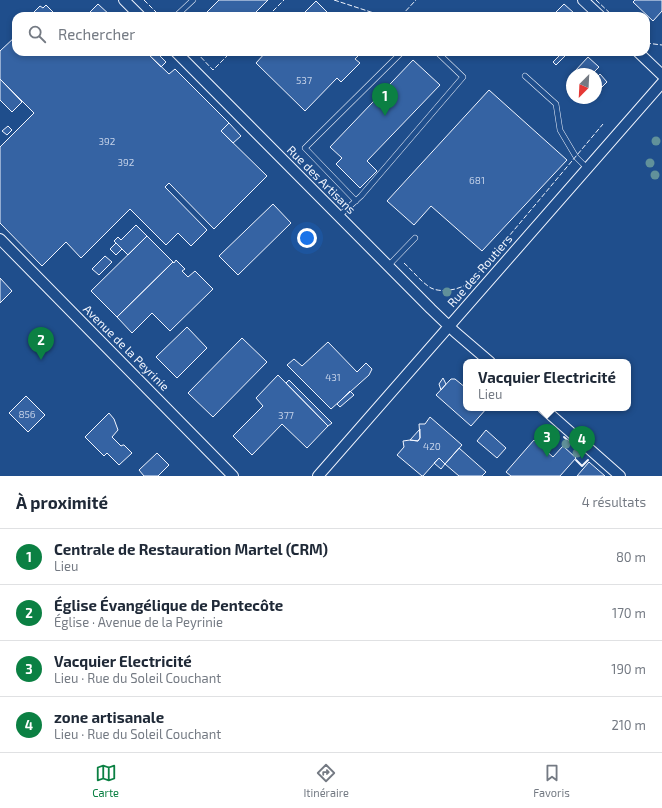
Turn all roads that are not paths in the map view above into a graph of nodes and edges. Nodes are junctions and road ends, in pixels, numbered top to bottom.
1 (124, 0) edge
2 (192, 0) edge
3 (582, 0) edge
4 (136, 12) edge
5 (180, 12) edge
6 (596, 12) edge
7 (180, 56) edge
8 (398, 56) edge
9 (441, 56) edge
10 (642, 56) edge
11 (662, 74) edge
12 (525, 76) dead end
13 (662, 83) edge
14 (587, 168) junction
15 (356, 201) junction
16 (339, 216) junction
17 (415, 238) dead end
18 (0, 239) edge
19 (388, 266) junction
20 (449, 326) junction
21 (487, 359) edge
22 (546, 411) edge
23 (233, 476) edge
24 (318, 476) edge
25 (620, 476) edge

1 - 4 street
2 - 5 lane
3 - 6 street
7 - 16 street, Rue des Artisans
8 - 15 lane
9 - 15 lane
10 - 11 street
12 - 14 lane
13 - 14 street, Rue des Routiers
14 - 20 street, Rue des Routiers
15 - 16 lane
16 - 19 street, Rue des Artisans
17 - 19 lane
18 - 23 street, Avenue de la Peyrinie
19 - 20 street, Rue des Artisans
20 - 21 street, Rue des Artisans
20 - 24 street, Rue des Routiers
22 - 25 street

